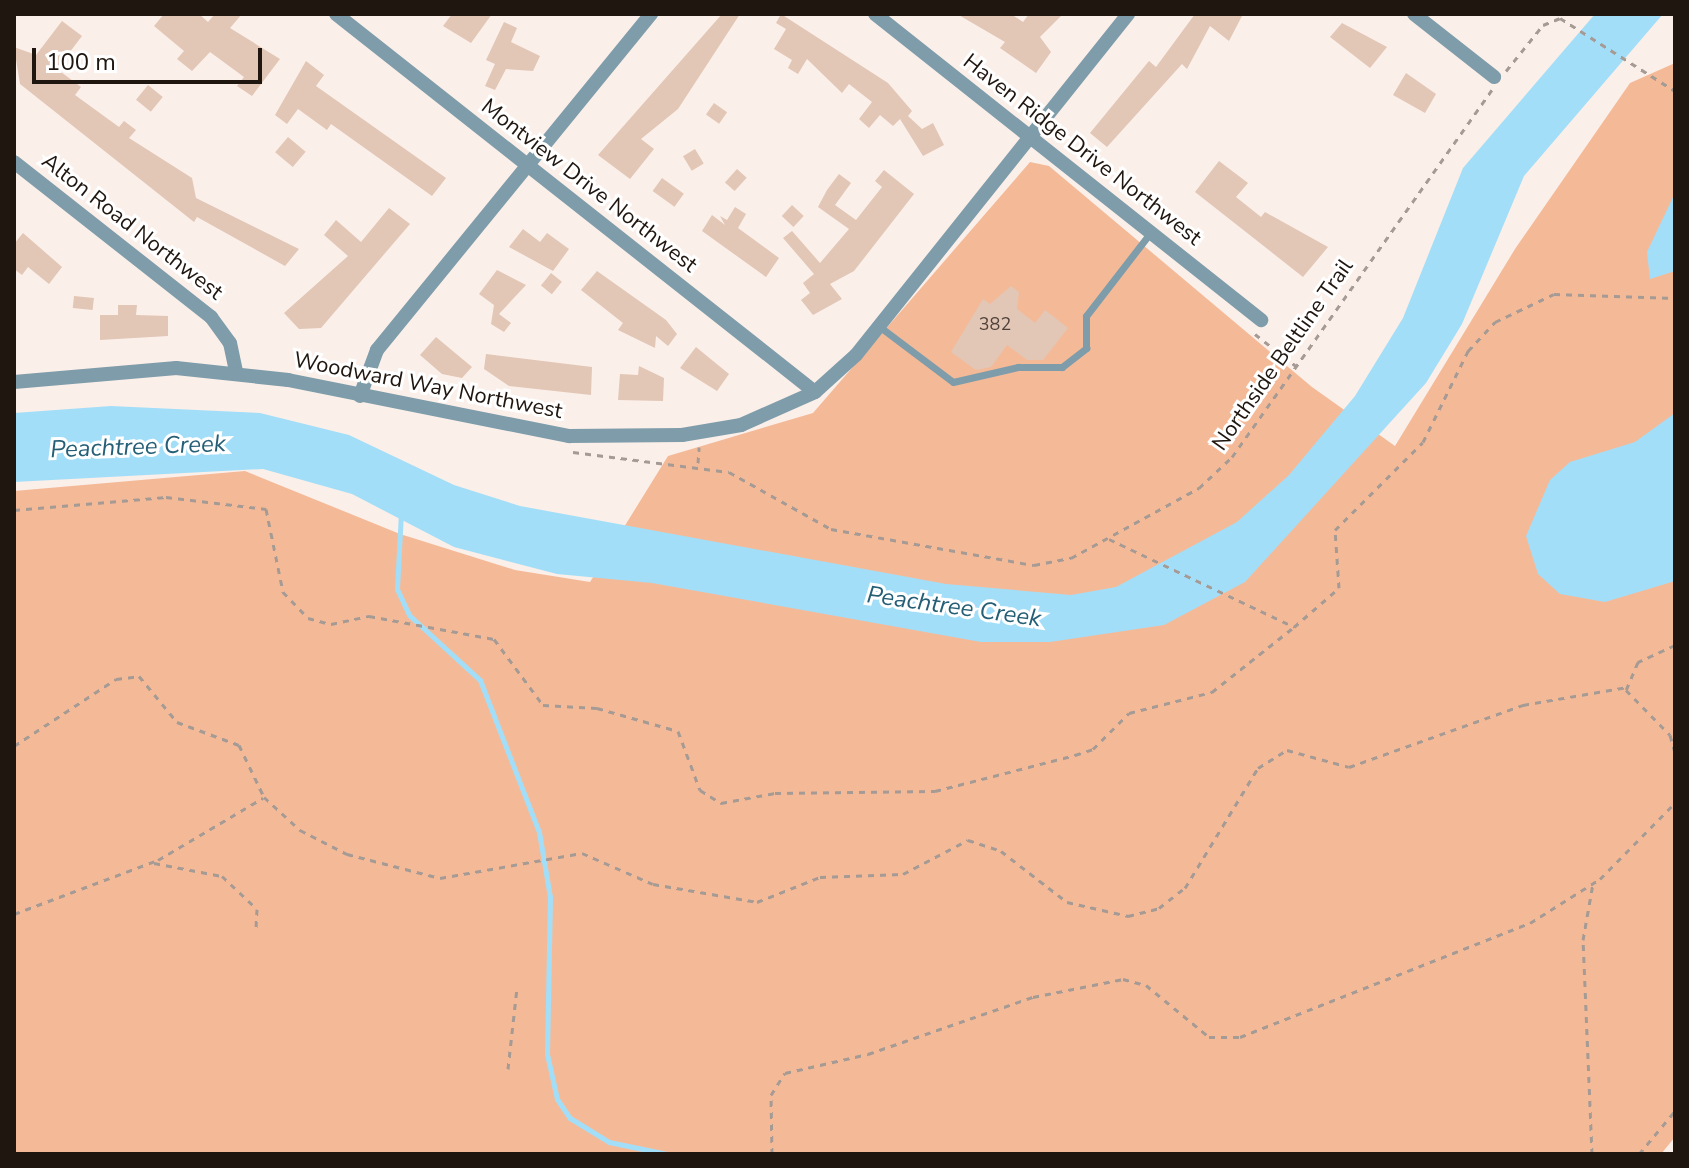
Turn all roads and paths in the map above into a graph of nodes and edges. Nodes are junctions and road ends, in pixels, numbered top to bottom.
1 (336, 14) edge
2 (651, 14) edge
3 (875, 14) edge
4 (1128, 14) edge
5 (1414, 14) edge
6 (1494, 77) dead end
7 (1675, 91) edge
8 (1030, 136) junction
9 (14, 162) edge
10 (526, 164) junction
11 (1151, 232) junction
12 (1675, 298) edge
13 (1261, 320) joint
14 (878, 326) junction
15 (1296, 366) junction
16 (236, 372) junction
17 (14, 382) edge
18 (815, 392) junction
19 (360, 396) junction
20 (558, 449) dead end
21 (14, 510) edge
22 (1109, 539) junction
23 (1294, 627) junction
24 (1675, 645) edge
25 (1627, 687) junction
26 (14, 746) edge
27 (1675, 752) edge
28 (264, 797) junction
29 (1675, 803) edge
30 (150, 863) junction
31 (1593, 883) junction
32 (14, 914) edge
33 (256, 930) dead end
34 (517, 987) dead end
35 (508, 1069) dead end
36 (1675, 1111) edge
37 (772, 1154) edge
38 (1592, 1154) edge
39 (1639, 1154) edge

1 - 10 street, Montview Drive Northwest
2 - 10 street
3 - 8 street, Haven Ridge Drive Northwest
4 - 8 street, Woodward Way Northwest
5 - 6 street
7 - 15 path, Northside Beltline Trail
8 - 11 street, Haven Ridge Drive Northwest
8 - 14 street, Woodward Way Northwest
9 - 16 street, Alton Road Northwest
10 - 18 street, Montview Drive Northwest
10 - 19 street
11 - 13 street, Haven Ridge Drive Northwest
11 - 14 lane
12 - 23 path
13 - 15 path
14 - 18 street, Woodward Way Northwest
15 - 22 path, Northside Beltline Trail
16 - 17 street, Woodward Way Northwest
16 - 19 street, Woodward Way Northwest
18 - 19 street, Woodward Way Northwest
20 - 22 path, Northside Beltline Trail
21 - 23 path
22 - 23 path
24 - 25 path
25 - 27 path
25 - 28 path
26 - 28 path
28 - 30 path
29 - 31 path
30 - 32 path
30 - 33 path
31 - 37 path
31 - 38 path
34 - 35 path
36 - 39 path

